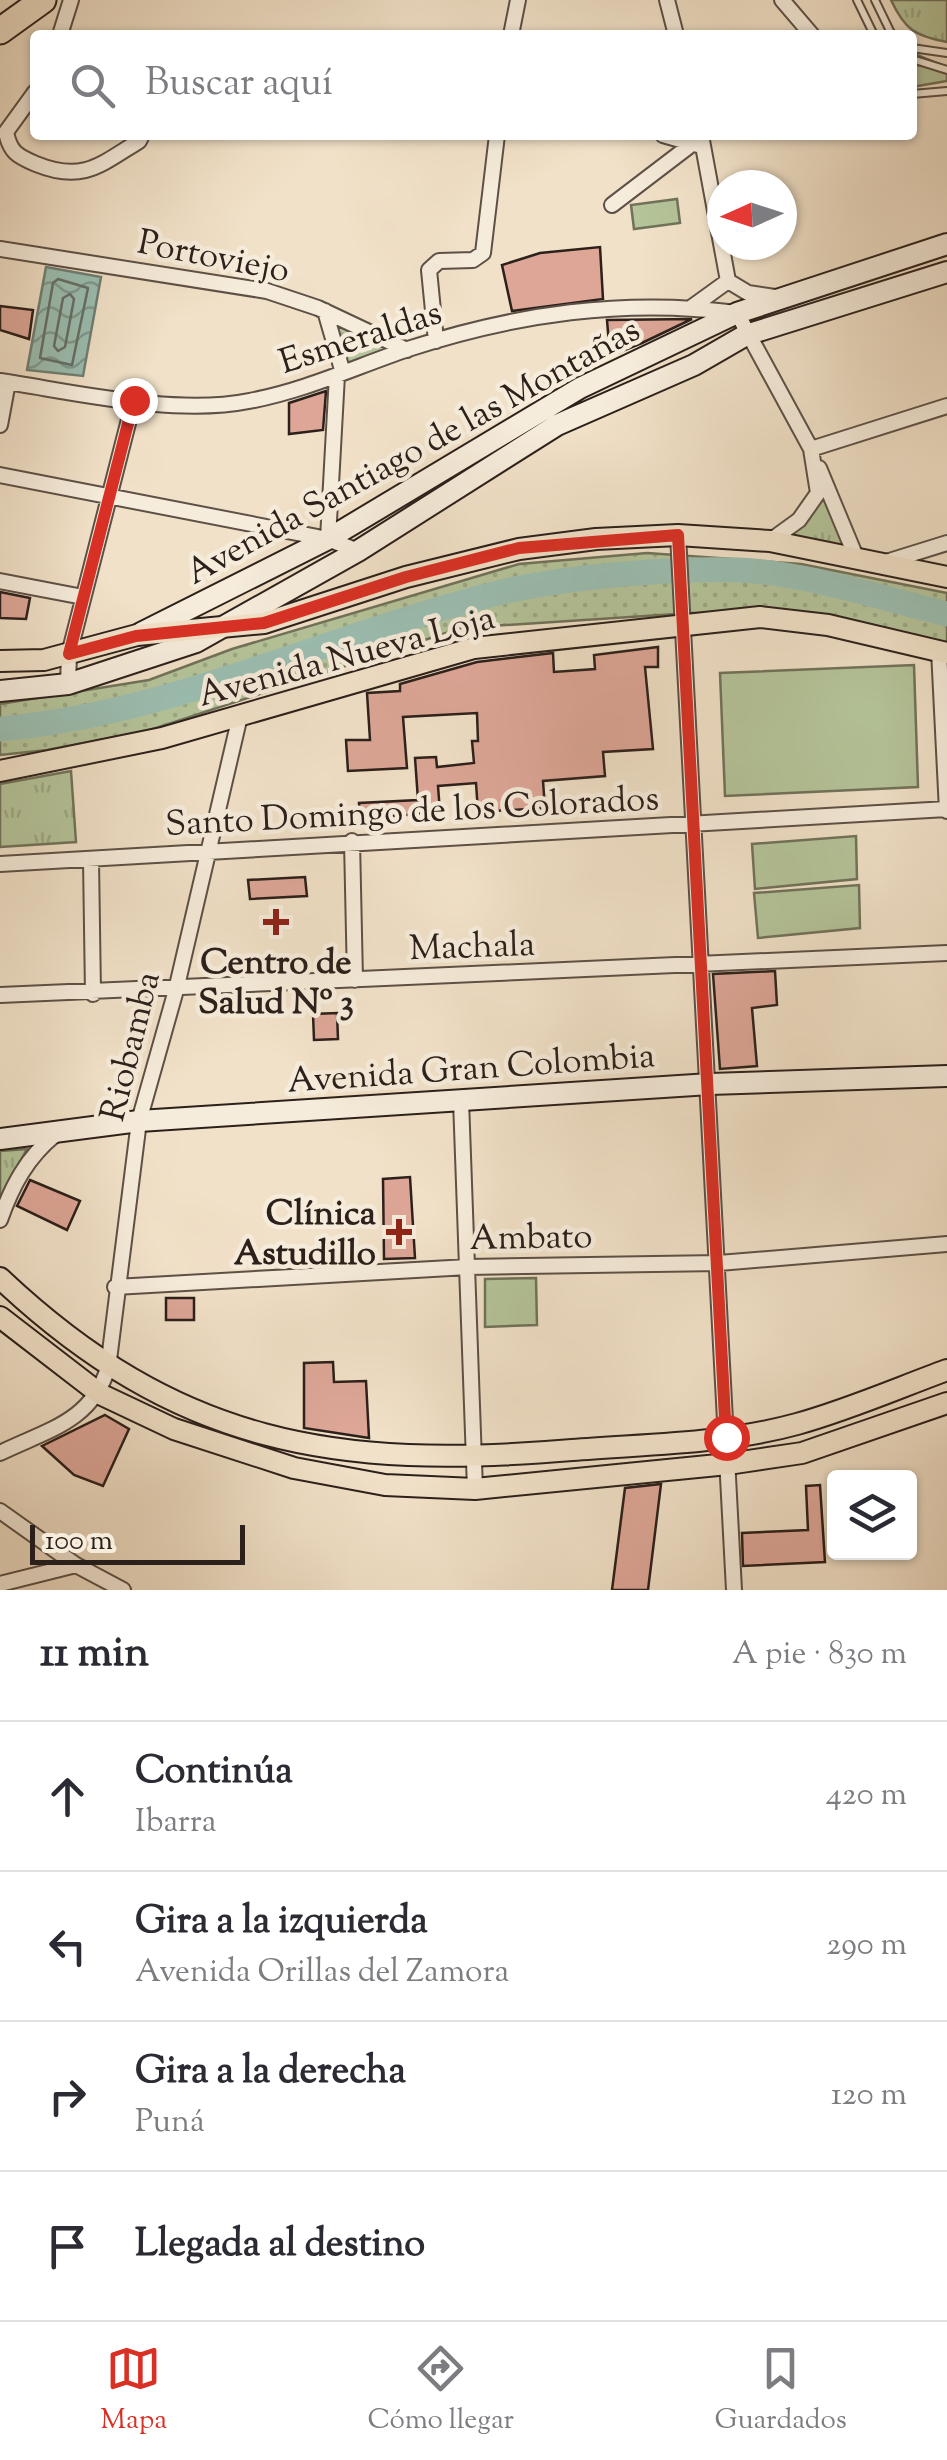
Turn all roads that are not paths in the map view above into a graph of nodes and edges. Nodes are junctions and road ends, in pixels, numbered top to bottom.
1 (71, 0) edge
2 (518, 0) edge
3 (668, 0) edge
4 (782, 0) edge
5 (857, 0) edge
6 (875, 0) edge
7 (35, 4) edge
8 (62, 30) edge
9 (512, 30) edge
10 (675, 30) edge
11 (808, 30) edge
12 (872, 30) edge
13 (890, 30) edge
14 (0, 31) edge
15 (917, 49) edge
16 (947, 53) edge
17 (917, 61) edge
18 (947, 70) edge
19 (947, 91) edge
20 (917, 94) edge
21 (30, 99) edge
22 (140, 140) edge
23 (496, 140) edge
24 (699, 142) edge
25 (612, 205) dead end
26 (947, 244) edge
27 (0, 249) edge
28 (947, 272) edge
29 (728, 281) junction
30 (780, 298) junction
31 (691, 307) junction
32 (326, 311) junction
33 (736, 313) junction
34 (746, 335) junction
35 (436, 341) junction
36 (407, 350) junction
37 (340, 374) junction
38 (4, 381) edge
39 (134, 400) junction
40 (947, 406) edge
41 (0, 425) edge
42 (812, 449) junction
43 (0, 474) edge
44 (112, 497) junction
45 (328, 539) junction
46 (770, 541) junction
47 (679, 542) junction
48 (947, 544) edge
49 (358, 551) junction
50 (856, 557) junction
51 (886, 562) junction
52 (947, 577) edge
53 (0, 581) edge
54 (83, 597) junction
55 (683, 618) junction
56 (222, 628) junction
57 (136, 636) junction
58 (943, 652) edge
59 (69, 654) junction
60 (0, 661) edge
61 (68, 684) junction
62 (0, 691) edge
63 (240, 716) junction
64 (0, 770) edge
65 (947, 810) edge
66 (697, 826) junction
67 (352, 842) junction
68 (206, 849) junction
69 (91, 860) junction
70 (0, 864) edge
71 (947, 953) edge
72 (704, 965) junction
73 (354, 980) junction
74 (176, 990) junction
75 (93, 994) junction
76 (0, 996) edge
77 (947, 1076) edge
78 (710, 1084) junction
79 (461, 1100) junction
80 (140, 1121) junction
81 (58, 1132) junction
82 (0, 1139) edge
83 (0, 1220) edge
84 (947, 1244) edge
85 (719, 1263) junction
86 (468, 1267) junction
87 (0, 1278) edge
88 (116, 1287) junction
89 (0, 1317) edge
90 (108, 1368) junction
91 (947, 1370) edge
92 (100, 1394) junction
93 (947, 1402) edge
94 (726, 1437) junction
95 (0, 1452) edge
96 (477, 1458) junction
97 (728, 1464) junction
98 (476, 1489) junction
99 (0, 1511) edge
100 (76, 1564) junction
101 (0, 1584) edge
102 (123, 1590) edge
103 (734, 1590) edge

1 - 8 street
2 - 9 street
3 - 10 street
4 - 11 street
5 - 12 lane
6 - 13 lane
7 - 14 highway
15 - 16 lane
17 - 18 lane
19 - 20 lane
21 - 22 street
23 - 35 street
24 - 25 street
24 - 29 street
26 - 30 main road, Avenida Santiago de las Montañas
27 - 32 street, Portoviejo
28 - 34 main road, Avenida Santiago de las Montañas
29 - 30 street
29 - 31 street
30 - 33 main road, Avenida Santiago de las Montañas
31 - 33 street, Esmeraldas
31 - 35 street, Esmeraldas
32 - 36 street, Portoviejo
32 - 37 street
33 - 34 street
33 - 45 main road, Avenida Santiago de las Montañas
34 - 42 street
34 - 49 main road, Avenida Santiago de las Montañas
35 - 36 street, Esmeraldas
36 - 37 street, Esmeraldas
37 - 39 street, Esmeraldas
37 - 45 street
38 - 39 street, Esmeraldas
38 - 41 street
39 - 44 street
40 - 42 street
42 - 46 street
42 - 50 street
43 - 44 street
44 - 45 street
44 - 54 street
45 - 49 street
45 - 57 main road, Avenida Santiago de las Montañas
46 - 47 main road
46 - 50 main road
47 - 55 street
47 - 56 main road
48 - 51 street
49 - 56 main road, Avenida Santiago de las Montañas
50 - 51 main road
51 - 52 main road
53 - 54 street
54 - 59 street
55 - 58 main road, Avenida Nueva Loja
55 - 63 main road, Avenida Nueva Loja
55 - 66 street
56 - 57 main road
56 - 61 main road, Avenida Santiago de las Montañas
57 - 59 main road
58 - 65 street
59 - 60 main road
59 - 61 street
61 - 62 main road, Avenida Santiago de las Montañas
63 - 64 main road, Avenida Nueva Loja
63 - 68 street, Riobamba
65 - 66 street, Santo Domingo de los Colorados
66 - 67 street, Santo Domingo de los Colorados
66 - 72 street
67 - 68 street, Santo Domingo de los Colorados
67 - 73 street
68 - 69 street, Santo Domingo de los Colorados
68 - 74 street, Riobamba
69 - 70 street, Santo Domingo de los Colorados
69 - 75 street
71 - 72 street, Machala
72 - 73 street, Machala
72 - 78 street
73 - 74 street, Machala
74 - 75 street, Machala
74 - 80 street, Riobamba
75 - 76 street, Machala
77 - 78 main road, Avenida Gran Colombia
78 - 79 main road, Avenida Gran Colombia
78 - 85 street
79 - 80 main road, Avenida Gran Colombia
79 - 86 street
80 - 81 main road, Avenida Gran Colombia
80 - 88 street, Riobamba
81 - 82 main road, Avenida Gran Colombia
81 - 83 street
84 - 85 street, Ambato
85 - 86 street, Ambato
85 - 94 street
86 - 88 street, Ambato
86 - 96 street
87 - 90 main road
88 - 90 street, Riobamba
89 - 92 main road
90 - 92 street, Riobamba
90 - 96 main road
91 - 94 main road
92 - 95 street
92 - 98 main road
93 - 97 main road
94 - 96 main road
94 - 97 street
96 - 98 street
97 - 98 main road
97 - 103 street
99 - 100 street
100 - 101 street
100 - 102 street

